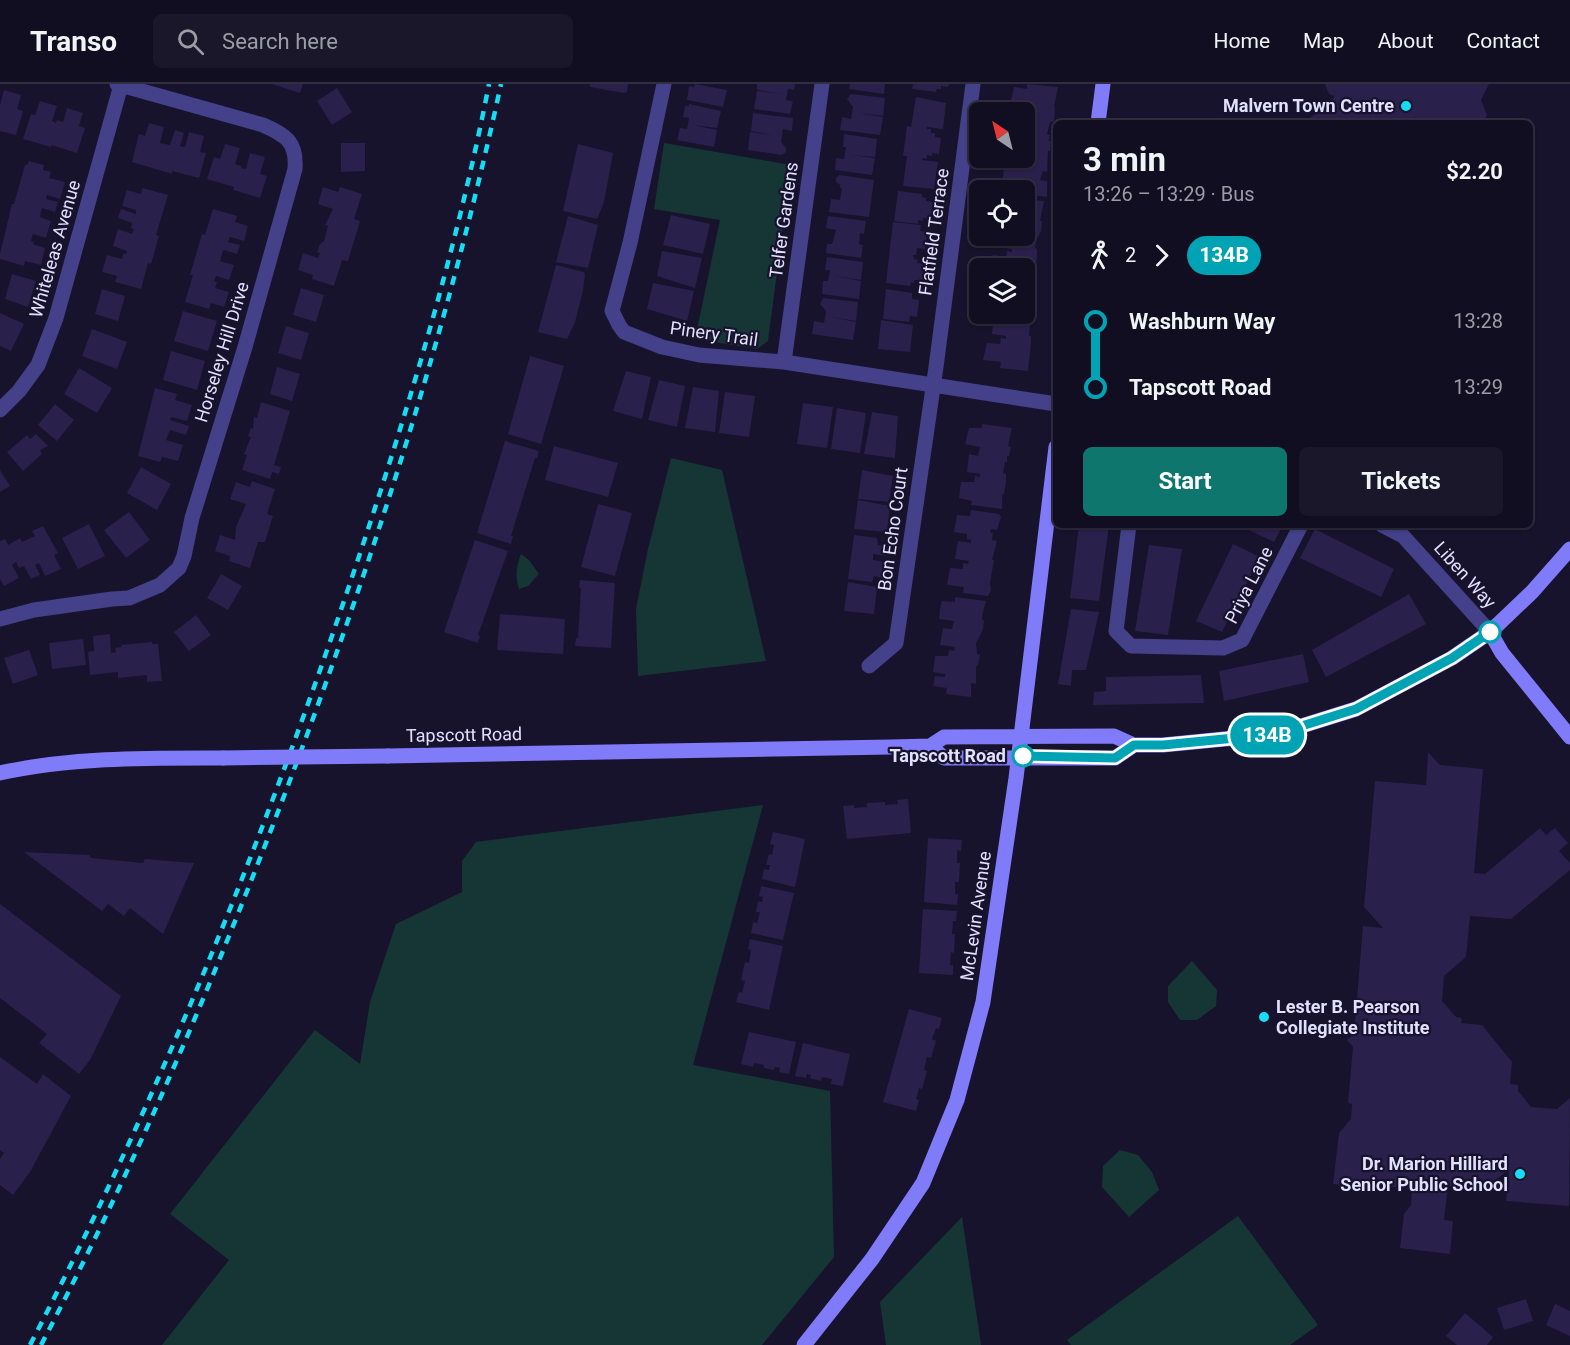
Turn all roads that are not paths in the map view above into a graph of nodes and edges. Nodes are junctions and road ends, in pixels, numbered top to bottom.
1 (664, 84) edge
2 (822, 84) edge
3 (974, 84) edge
4 (1103, 84) edge
5 (119, 85) edge
6 (1098, 120) edge
7 (784, 362) junction
8 (933, 385) junction
9 (1053, 404) edge
10 (0, 410) edge
11 (1053, 472) edge
12 (1129, 528) edge
13 (1299, 528) edge
14 (1387, 528) edge
15 (1570, 549) edge
16 (0, 619) edge
17 (1490, 632) junction
18 (869, 666) dead end
19 (1022, 736) junction
20 (1570, 737) edge
21 (1134, 745) junction
22 (930, 746) junction
23 (1019, 756) junction
24 (0, 773) edge
25 (804, 1345) edge

1 - 7 street, Pinery Trail
2 - 7 street, Telfer Gardens
3 - 8 street, Flatfield Terrace
4 - 6 street
5 - 10 street, Whiteleas Avenue
5 - 16 street, Horseley Hill Drive
7 - 8 street, Pinery Trail
8 - 9 street, Pinery Trail
8 - 18 street, Bon Echo Court
11 - 19 street, McLevin Avenue
12 - 13 street, Priya Lane
14 - 17 street, Liben Way
15 - 17 street, Tapscott Road
17 - 20 street
17 - 21 street, Tapscott Road
19 - 21 street, Tapscott Road
19 - 22 street, Tapscott Road
19 - 23 street, McLevin Avenue
21 - 23 street, Tapscott Road
22 - 23 street, Tapscott Road
22 - 24 street, Tapscott Road, bridge
23 - 25 street, McLevin Avenue

